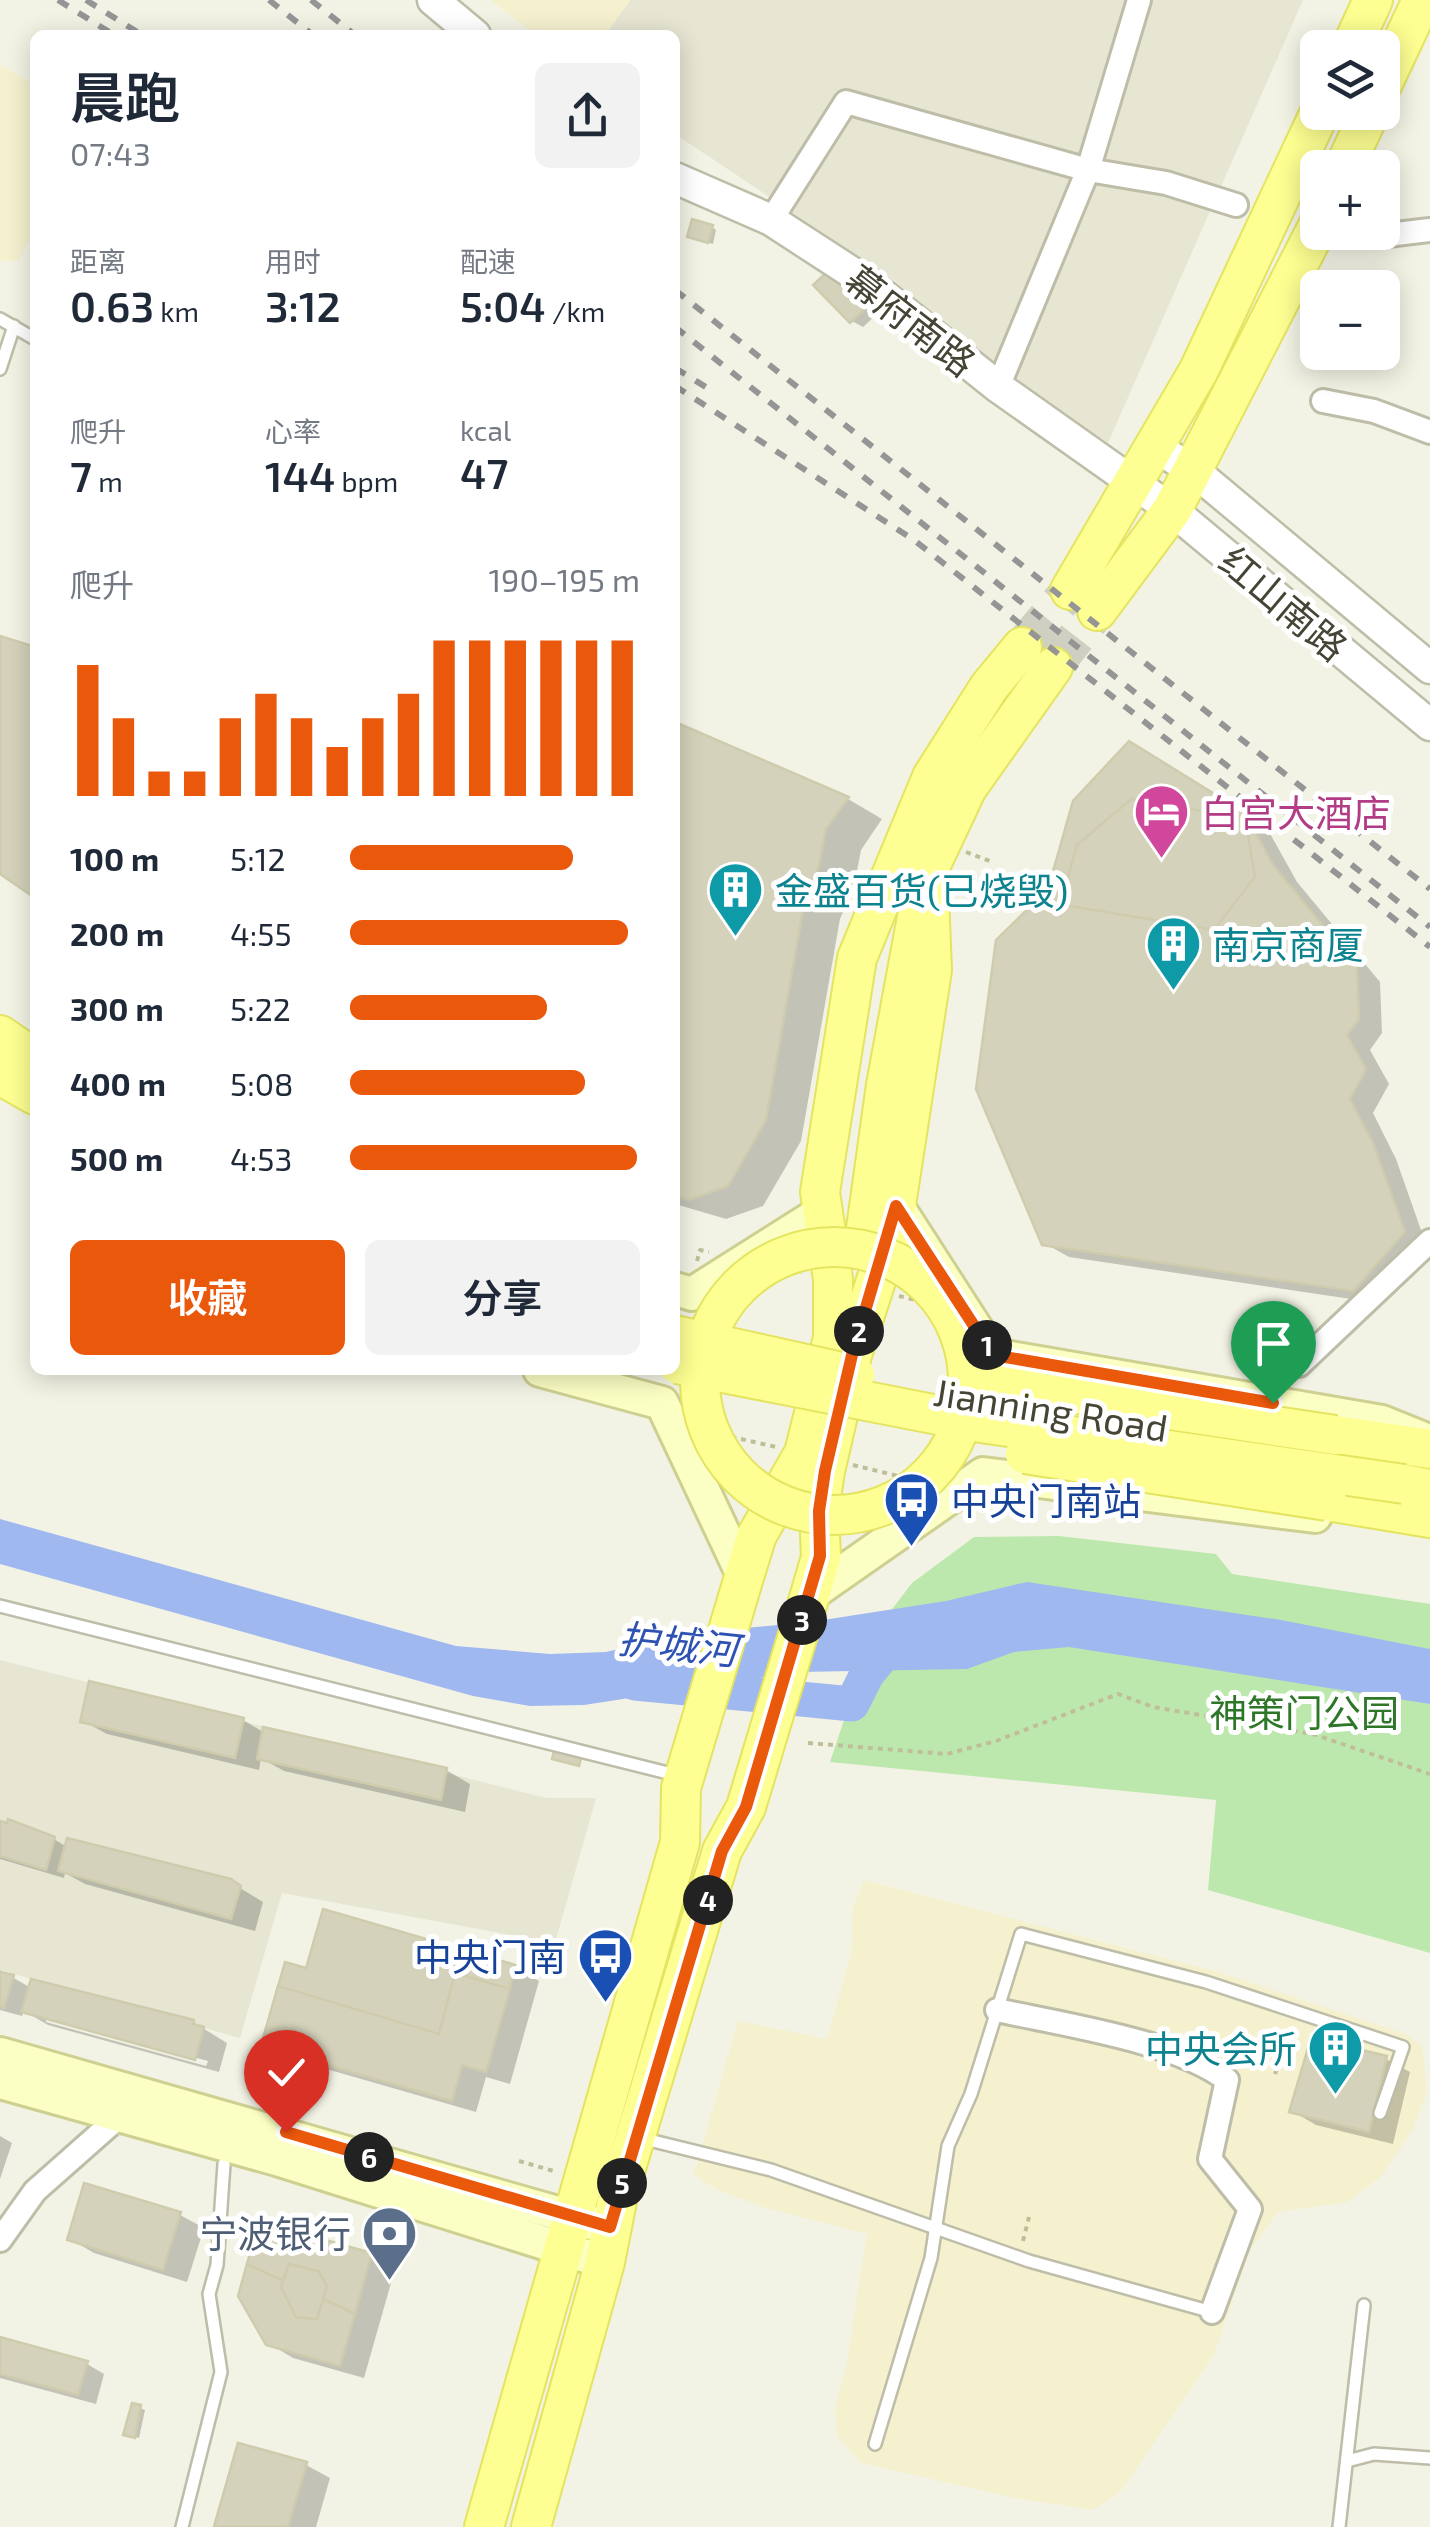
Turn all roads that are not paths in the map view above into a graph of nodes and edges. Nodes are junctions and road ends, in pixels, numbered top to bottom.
1 (433, 0) edge
2 (1139, 0) edge
3 (1373, 0) edge
4 (1422, 0) edge
5 (469, 30) edge
6 (1359, 30) edge
7 (1400, 47) edge
8 (1312, 130) edge
9 (1088, 170) junction
10 (680, 180) edge
11 (1236, 205) dead end
12 (772, 220) junction
13 (1430, 230) edge
14 (1400, 234) edge
15 (1306, 250) edge
16 (0, 319) edge
17 (14, 326) junction
18 (30, 335) edge
19 (0, 369) edge
20 (998, 387) junction
21 (1323, 401) dead end
22 (1430, 432) edge
23 (1156, 448) junction
24 (1193, 470) junction
25 (1136, 483) junction
26 (1172, 510) junction
27 (1038, 657) tunnel mouth
28 (1430, 668) edge
29 (1430, 725) edge
30 (912, 868) junction
31 (17, 1050) edge
32 (30, 1082) edge
33 (0, 1088) edge
34 (30, 1109) edge
35 (896, 1206) junction
36 (837, 1236) junction
37 (1430, 1241) edge
38 (680, 1290) edge
39 (680, 1314) edge
40 (712, 1324) junction
41 (680, 1336) edge
42 (1299, 1364) dead end
43 (968, 1370) junction
44 (687, 1372) edge
45 (558, 1375) edge
46 (954, 1443) junction
47 (1430, 1445) edge
48 (1430, 1468) edge
49 (1430, 1489) edge
50 (799, 1510) junction
51 (1430, 1520) edge
52 (744, 1577) junction
53 (810, 1595) junction
54 (0, 1606) edge
55 (732, 1740) junction
56 (684, 1778) junction
57 (680, 1842) junction
58 (997, 2010) junction
59 (0, 2054) edge
60 (0, 2082) edge
61 (124, 2102) junction
62 (1380, 2113) dead end
63 (654, 2141) dead end
64 (224, 2164) dead end
65 (934, 2228) junction
66 (568, 2234) junction
67 (0, 2240) edge
68 (608, 2244) junction
69 (1364, 2304) dead end
70 (1212, 2312) joint
71 (876, 2444) dead end
72 (1430, 2458) edge
73 (1347, 2461) junction
74 (182, 2527) edge
75 (484, 2527) edge
76 (531, 2527) edge
77 (1339, 2527) edge

1 - 5 street
2 - 9 street
3 - 6 main road
4 - 7 main road
8 - 23 main road
9 - 11 street
9 - 12 street
9 - 20 street
10 - 12 street, 幕府南路
12 - 20 street, 幕府南路
13 - 14 street
15 - 24 main road
16 - 17 lane
17 - 18 lane
17 - 19 lane
20 - 25 street, 幕府南路
21 - 22 street
23 - 24 street
23 - 25 main road
24 - 26 main road
24 - 28 street
25 - 26 street, 红山南路
25 - 26 main road
26 - 29 street, 红山南路
27 - 30 main road
30 - 35 main road
30 - 36 main road
30 - 36 main road
31 - 32 main road
33 - 34 main road
35 - 47 main road
35 - 53 main road
36 - 38 main road
36 - 40 main road, bridge
36 - 43 main road, bridge
36 - 52 main road
37 - 42 street
39 - 40 main road
40 - 44 main road, bridge
41 - 48 main road, Jianning Road, bridge
43 - 46 main road, bridge
43 - 47 main road, bridge
44 - 49 main road, Jianning Road, bridge
44 - 50 main road, bridge
45 - 52 main road
46 - 50 main road, bridge
46 - 51 main road, bridge
50 - 55 main road
51 - 53 main road
52 - 55 main road
53 - 55 main road
54 - 56 lane
55 - 56 main road
55 - 57 main road
55 - 68 main road
56 - 57 main road
57 - 66 main road
58 - 62 lane
58 - 65 lane
58 - 70 street
59 - 61 main road
60 - 61 main road
61 - 66 main road
61 - 67 street
63 - 65 lane
64 - 74 lane
65 - 70 lane
65 - 71 lane
66 - 68 main road
66 - 75 main road
68 - 76 main road
69 - 73 lane
72 - 73 lane
73 - 77 lane

